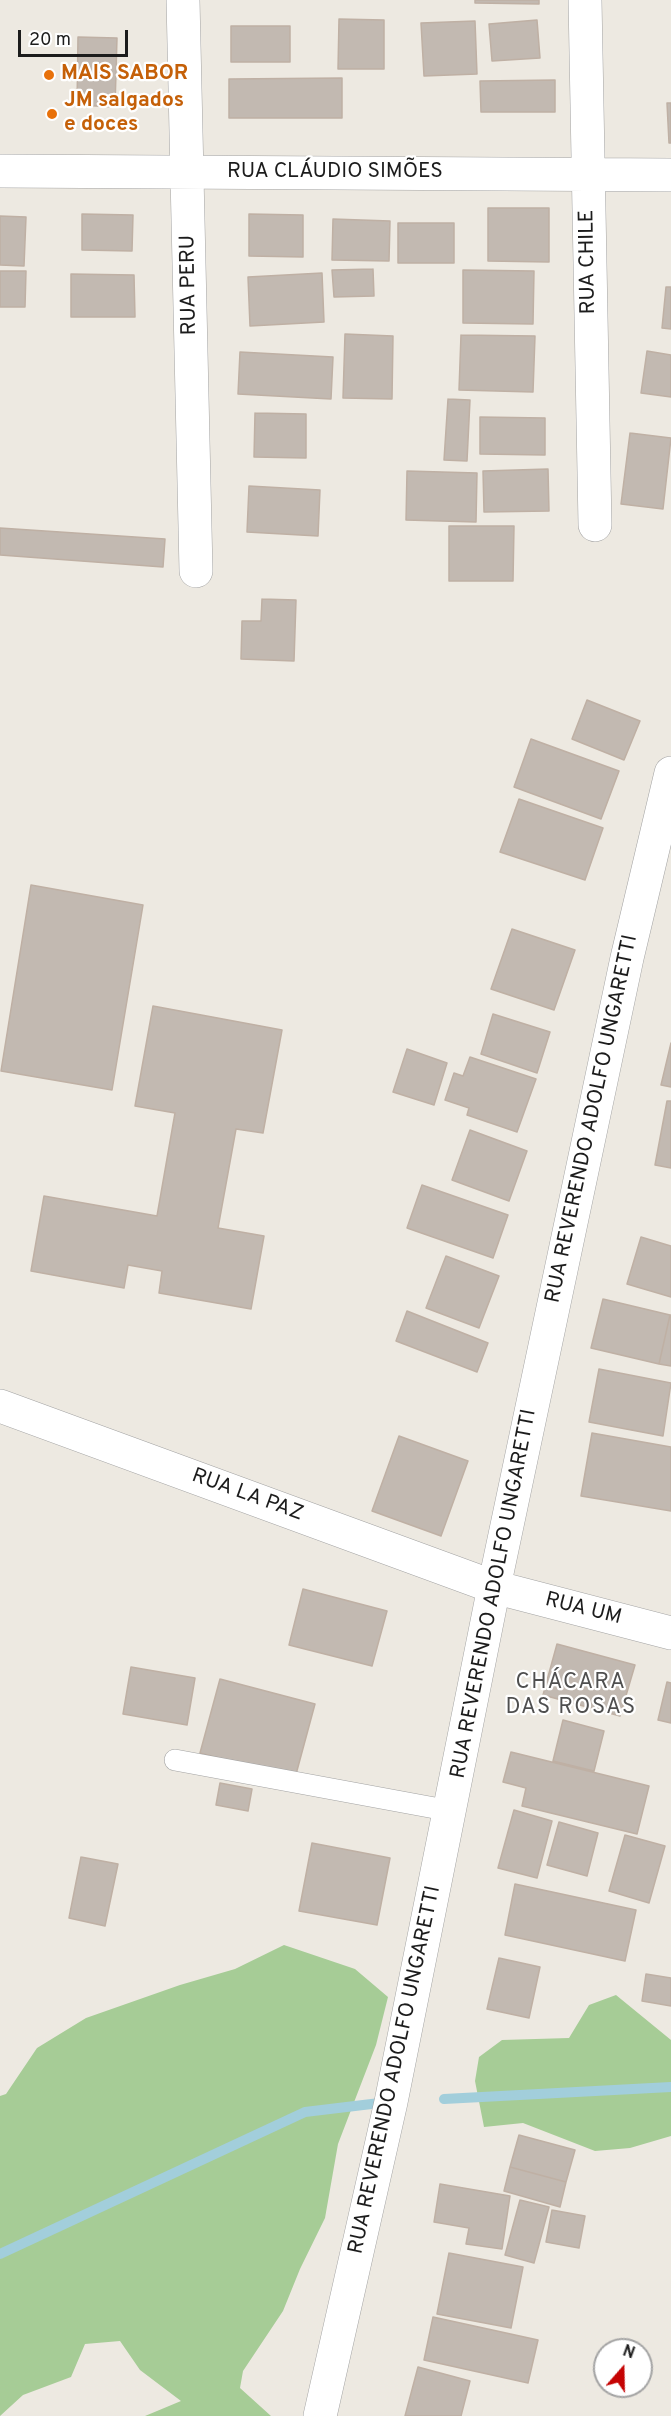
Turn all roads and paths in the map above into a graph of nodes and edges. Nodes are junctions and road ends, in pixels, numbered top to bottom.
1 (183, 0) edge
2 (585, 0) edge
3 (0, 171) edge
4 (187, 172) junction
5 (588, 174) junction
6 (671, 175) edge
7 (595, 525) dead end
8 (196, 570) dead end
9 (671, 773) edge
10 (0, 1406) edge
11 (494, 1587) junction
12 (671, 1633) edge
13 (174, 1760) dead end
14 (451, 1811) junction
15 (320, 2416) edge

1 - 4 street, RUA PERU
2 - 5 street, RUA CHILE
3 - 4 street, RUA CLÁUDIO SIMÕES
4 - 5 street, RUA CLÁUDIO SIMÕES
4 - 8 street, RUA PERU
5 - 6 street, RUA CLÁUDIO SIMÕES
5 - 7 street, RUA CHILE
9 - 11 street, RUA REVERENDO ADOLFO UNGARETTI
10 - 11 street, RUA LA PAZ
11 - 12 street, RUA UM
11 - 14 street, RUA REVERENDO ADOLFO UNGARETTI
13 - 14 lane
14 - 15 street, RUA REVERENDO ADOLFO UNGARETTI

